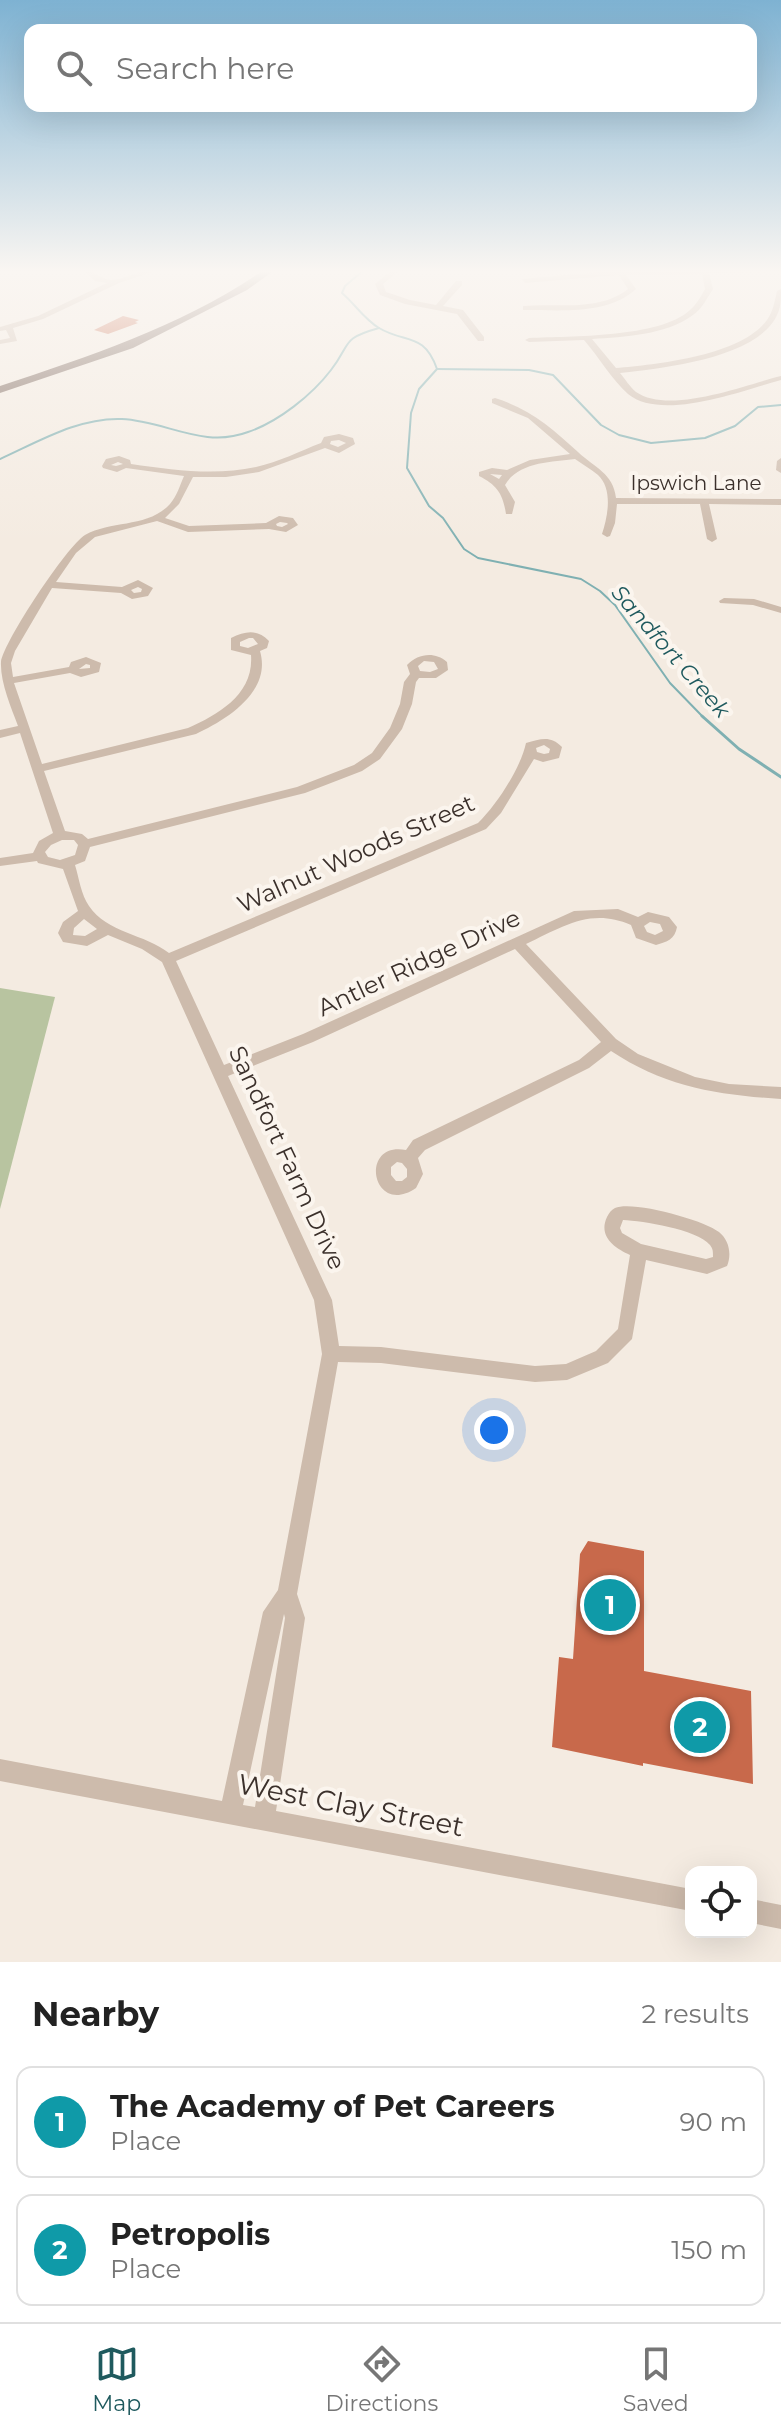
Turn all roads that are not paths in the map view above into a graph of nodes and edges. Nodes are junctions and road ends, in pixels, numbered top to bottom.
1 (86, 361) edge
2 (606, 361) edge
3 (680, 361) edge
4 (615, 371) junction
5 (781, 378) edge
6 (0, 390) edge
7 (495, 401) dead end
8 (325, 445) dead end
9 (577, 456) junction
10 (781, 461) edge
11 (127, 466) dead end
12 (781, 470) edge
13 (507, 473) junction
14 (189, 475) junction
15 (501, 483) junction
16 (612, 501) junction
17 (704, 501) junction
18 (781, 502) edge
19 (509, 512) dead end
20 (157, 518) junction
21 (271, 526) dead end
22 (607, 534) dead end
23 (712, 539) dead end
24 (52, 585) junction
25 (124, 590) dead end
26 (724, 601) dead end
27 (781, 610) edge
28 (255, 651) dead end
29 (73, 669) dead end
30 (416, 674) dead end
31 (8, 681) junction
32 (22, 729) junction
33 (0, 734) edge
34 (531, 754) dead end
35 (36, 769) junction
36 (60, 835) junction
37 (85, 844) junction
38 (40, 856) junction
39 (0, 862) edge
40 (68, 864) junction
41 (86, 911) junction
42 (638, 923) dead end
43 (108, 929) junction
44 (517, 943) junction
45 (168, 959) junction
46 (611, 1043) junction
47 (219, 1073) junction
48 (781, 1093) edge
49 (408, 1159) dead end
50 (639, 1251) junction
51 (331, 1354) junction
52 (287, 1594) junction
53 (0, 1770) edge
54 (230, 1813) junction
55 (264, 1819) junction
56 (685, 1899) edge
57 (757, 1912) edge
58 (781, 1917) edge

1 - 6 main road
2 - 4 street
3 - 4 street
4 - 5 street
7 - 9 street
8 - 14 street
9 - 13 street
9 - 16 street
10 - 12 street
11 - 14 street
13 - 15 street
13 - 15 street
14 - 20 street
15 - 19 street
16 - 17 street, Ipswich Lane
16 - 22 street
17 - 18 street, Ipswich Lane
17 - 23 street
20 - 21 street
20 - 24 street
24 - 25 street
24 - 31 street
26 - 27 street
28 - 35 street
29 - 31 street
30 - 37 street
31 - 32 street
32 - 33 street
32 - 35 street
34 - 45 street, Walnut Woods Street
35 - 36 street
36 - 37 street
36 - 38 street
37 - 40 street
38 - 39 street
38 - 40 street
40 - 41 street
41 - 43 street
41 - 43 street
42 - 44 street, Antler Ridge Drive
43 - 45 street
44 - 46 street
44 - 47 street, Antler Ridge Drive
45 - 47 street, Sandfort Farm Drive
46 - 48 street
46 - 49 street
47 - 51 street, Sandfort Farm Drive
50 - 50 street
50 - 51 street
51 - 52 street, Sandfort Farm Drive
52 - 54 street, Sandfort Farm Drive
52 - 55 street, Sandfort Farm Drive
53 - 54 street, West Clay Street
54 - 55 street, West Clay Street
55 - 56 street, West Clay Street
57 - 58 street

